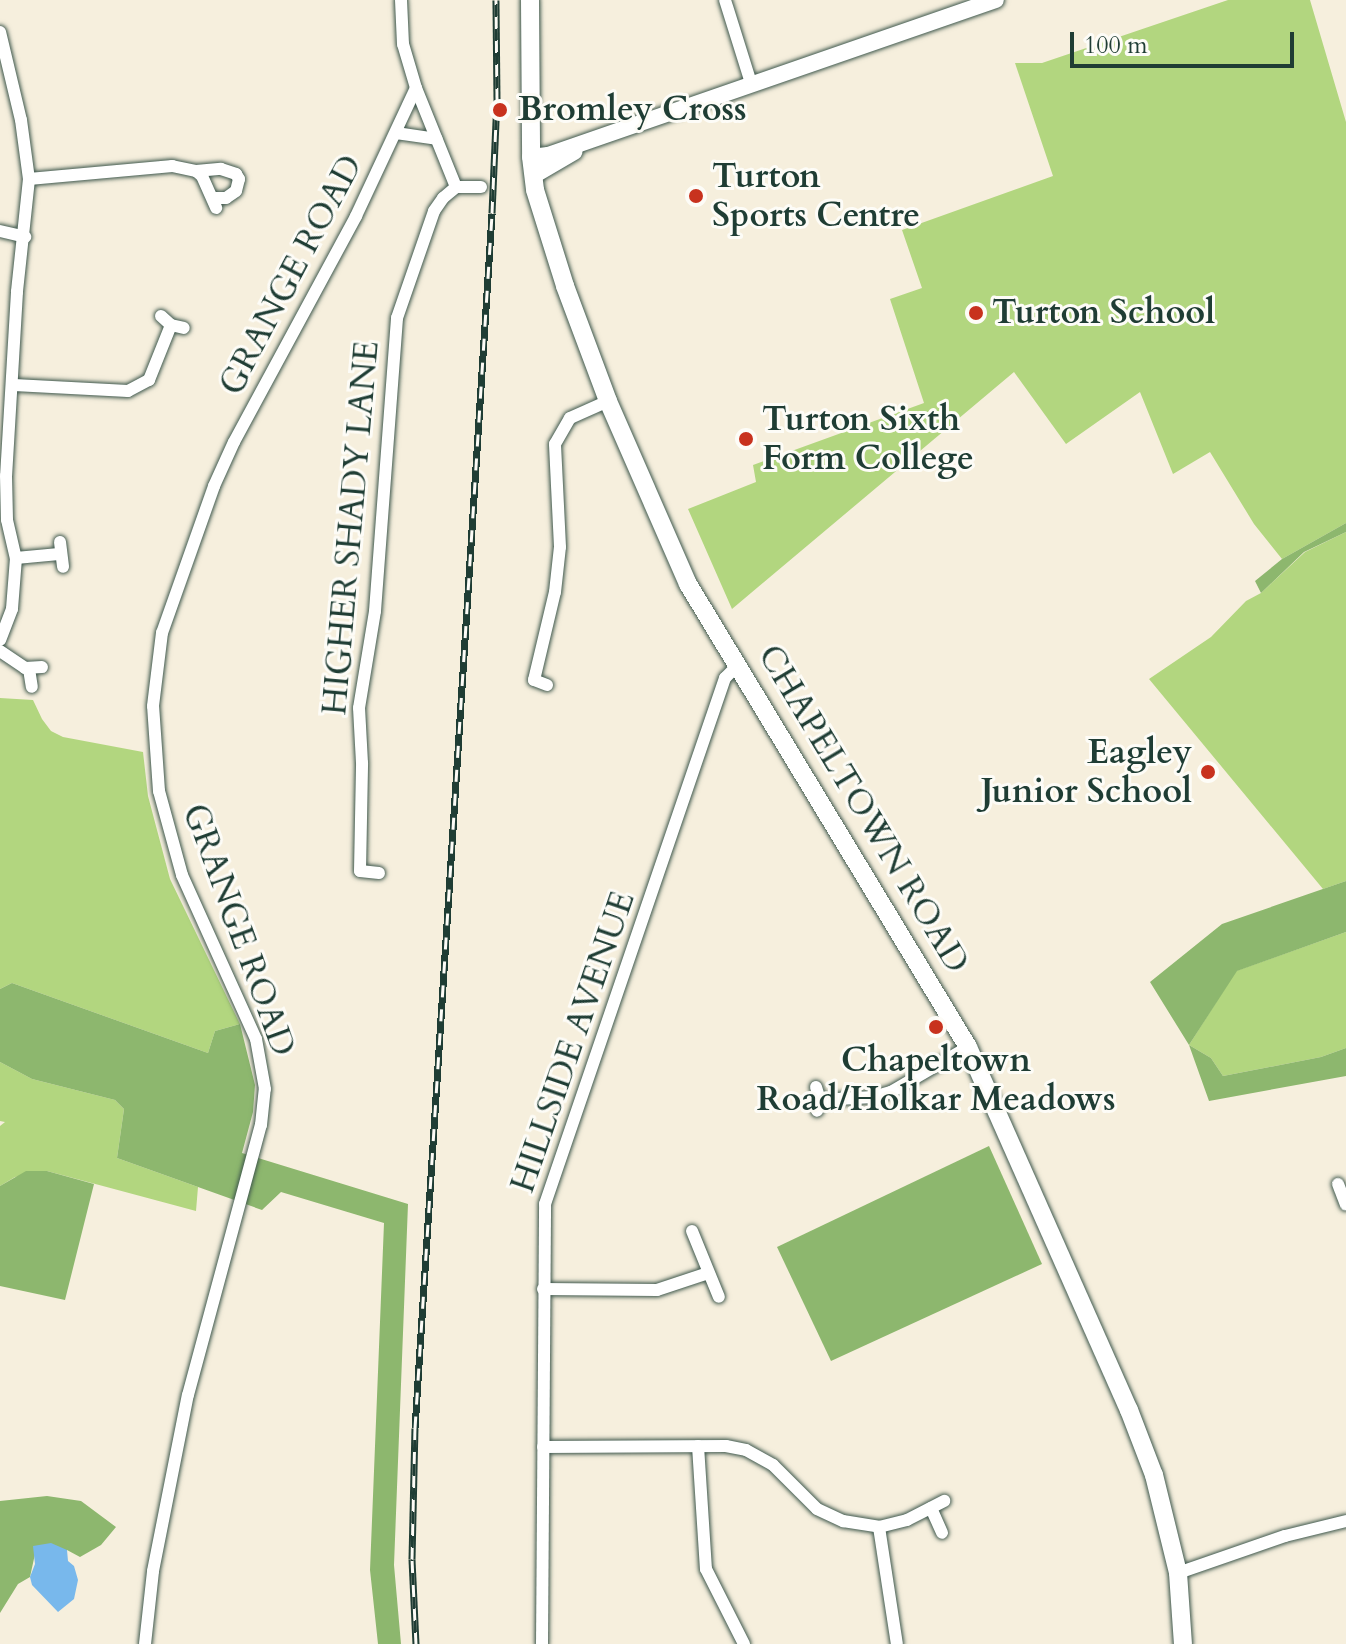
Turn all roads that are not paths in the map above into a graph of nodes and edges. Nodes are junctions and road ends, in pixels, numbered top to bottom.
1 (401, 0) edge
2 (530, 0) edge
3 (725, 0) edge
4 (996, 0) edge
5 (965, 5) edge
6 (0, 32) edge
7 (751, 83) junction
8 (416, 88) junction
9 (396, 133) junction
10 (437, 139) junction
11 (532, 167) junction
12 (196, 171) junction
13 (29, 179) junction
14 (456, 187) junction
15 (481, 187) dead end
16 (0, 231) edge
17 (25, 237) junction
18 (172, 323) dead end
19 (14, 385) junction
20 (608, 401) junction
21 (61, 554) dead end
22 (16, 558) junction
23 (0, 640) edge
24 (0, 651) edge
25 (737, 666) junction
26 (547, 685) dead end
27 (32, 687) dead end
28 (379, 873) dead end
29 (968, 1047) junction
30 (816, 1087) dead end
31 (1338, 1184) dead end
32 (1345, 1202) edge
33 (692, 1231) dead end
34 (708, 1273) junction
35 (543, 1289) junction
36 (719, 1297) dead end
37 (698, 1446) junction
38 (543, 1447) junction
39 (944, 1501) dead end
40 (931, 1508) junction
41 (1346, 1521) edge
42 (879, 1527) junction
43 (942, 1533) dead end
44 (1178, 1573) junction
45 (145, 1644) edge
46 (542, 1644) edge
47 (744, 1644) edge
48 (897, 1644) edge
49 (1183, 1644) edge

1 - 8 street
2 - 11 main road, CHAPELTOWN ROAD
3 - 7 street
4 - 5 street
5 - 7 street
6 - 13 street
7 - 11 street
8 - 9 street, GRANGE ROAD
8 - 10 street
9 - 10 street
9 - 45 street, GRANGE ROAD
10 - 14 street
11 - 20 main road, CHAPELTOWN ROAD
12 - 12 street
12 - 13 street
13 - 17 street
14 - 15 street
14 - 28 street, HIGHER SHADY LANE
16 - 17 street
17 - 19 street
18 - 19 street
19 - 22 street
20 - 25 main road, CHAPELTOWN ROAD
20 - 26 street
21 - 22 street
22 - 23 street
24 - 27 street
25 - 29 main road, CHAPELTOWN ROAD
25 - 35 street, HILLSIDE AVENUE
29 - 30 street
29 - 44 main road, CHAPELTOWN ROAD
31 - 32 street
33 - 34 street
34 - 35 street
34 - 36 street
35 - 38 street, HILLSIDE AVENUE
37 - 38 street
37 - 42 street
37 - 47 street
38 - 46 street, HILLSIDE AVENUE
39 - 40 street
40 - 42 street
40 - 43 street
41 - 44 street
42 - 48 street
44 - 49 main road, CHAPELTOWN ROAD

